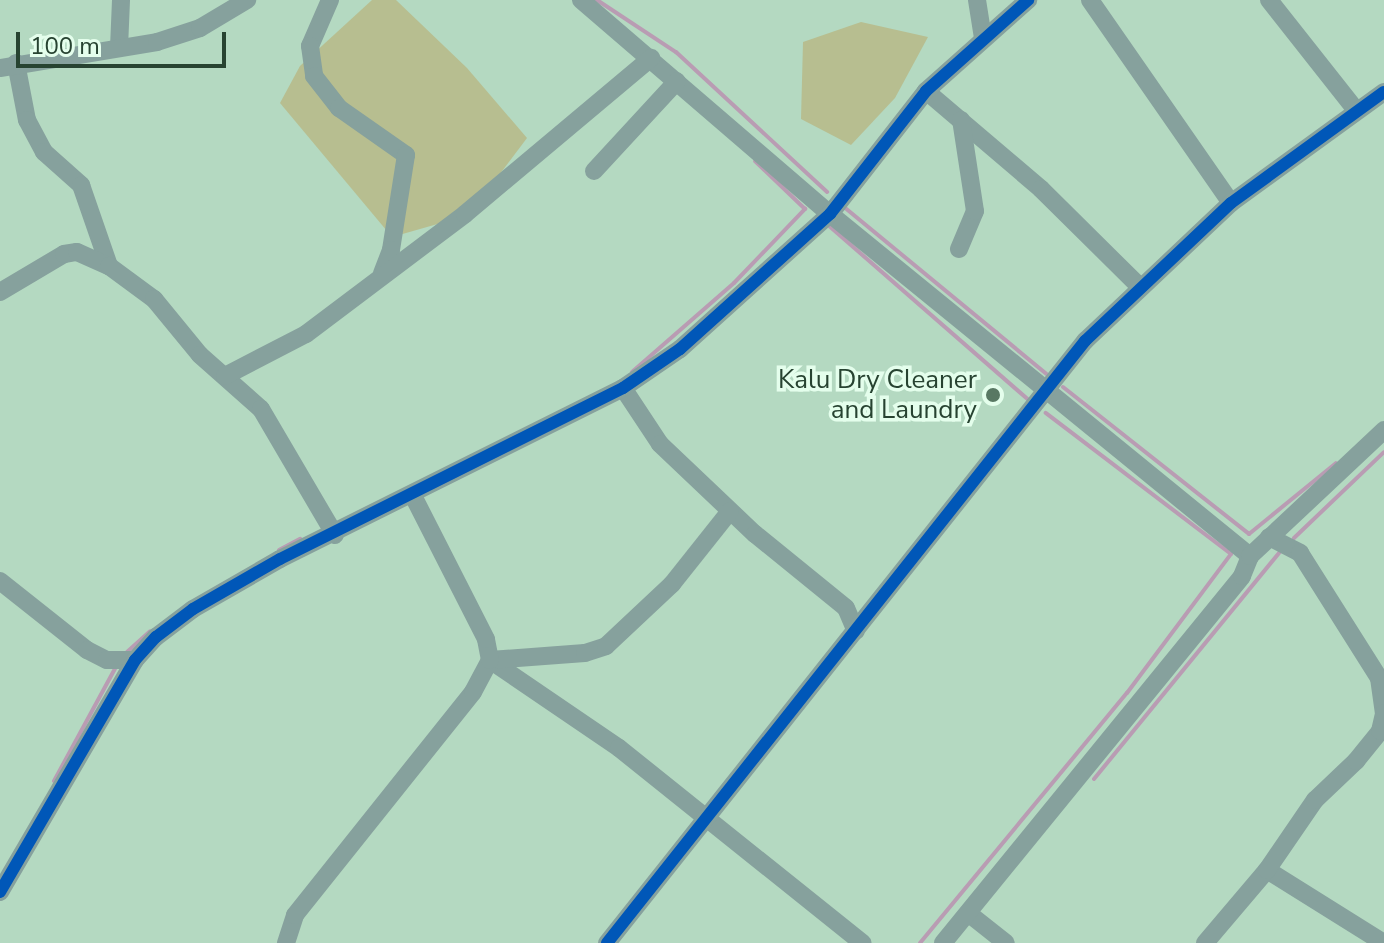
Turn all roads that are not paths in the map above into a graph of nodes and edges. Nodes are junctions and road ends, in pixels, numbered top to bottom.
1 (121, 0) edge
2 (247, 0) edge
3 (330, 0) edge
4 (581, 0) edge
5 (977, 0) edge
6 (1028, 0) edge
7 (1090, 0) edge
8 (1269, 0) edge
9 (983, 37) junction
10 (119, 48) junction
11 (651, 58) junction
12 (8, 65) edge
13 (677, 81) junction
14 (926, 91) junction
15 (1384, 92) edge
16 (1356, 110) junction
17 (961, 120) junction
18 (594, 171) dead end
19 (1231, 203) junction
20 (830, 214) junction
21 (959, 249) dead end
22 (109, 266) junction
23 (381, 274) junction
24 (1140, 287) junction
25 (0, 292) edge
26 (225, 376) junction
27 (623, 388) junction
28 (1045, 392) junction
29 (1384, 430) edge
30 (413, 496) junction
31 (730, 511) junction
32 (335, 535) junction
33 (1269, 537) junction
34 (1250, 556) junction
35 (0, 581) edge
36 (856, 631) junction
37 (135, 660) junction
38 (490, 660) junction
39 (1384, 712) edge
40 (705, 819) junction
41 (1267, 870) junction
42 (0, 892) edge
43 (968, 913) junction
44 (286, 943) edge
45 (607, 943) edge
46 (862, 943) edge
47 (943, 943) edge
48 (1006, 943) edge
49 (1205, 943) edge
50 (1384, 943) edge

1 - 10 street
2 - 10 street
3 - 23 street
4 - 11 street
5 - 9 street
6 - 9 street
7 - 19 street
8 - 16 street
9 - 14 street
10 - 12 street
11 - 13 street
11 - 23 street
12 - 22 street
13 - 18 street
13 - 20 street
14 - 17 street
14 - 20 street
15 - 16 street
16 - 19 street
17 - 21 street
17 - 24 street
19 - 24 street
20 - 27 street
20 - 28 street
22 - 25 street
22 - 26 street
23 - 26 street
24 - 28 street
26 - 32 street
27 - 30 street
27 - 31 street
28 - 34 street
28 - 36 street
29 - 33 street
30 - 32 street
30 - 38 street
31 - 36 street
31 - 38 street
32 - 37 street
33 - 34 street
33 - 39 street
34 - 43 street
35 - 37 street
36 - 40 street
37 - 42 street
38 - 40 street
38 - 44 street
39 - 41 street
40 - 45 street
40 - 46 street
41 - 49 street
41 - 50 street
43 - 47 street
43 - 48 street

